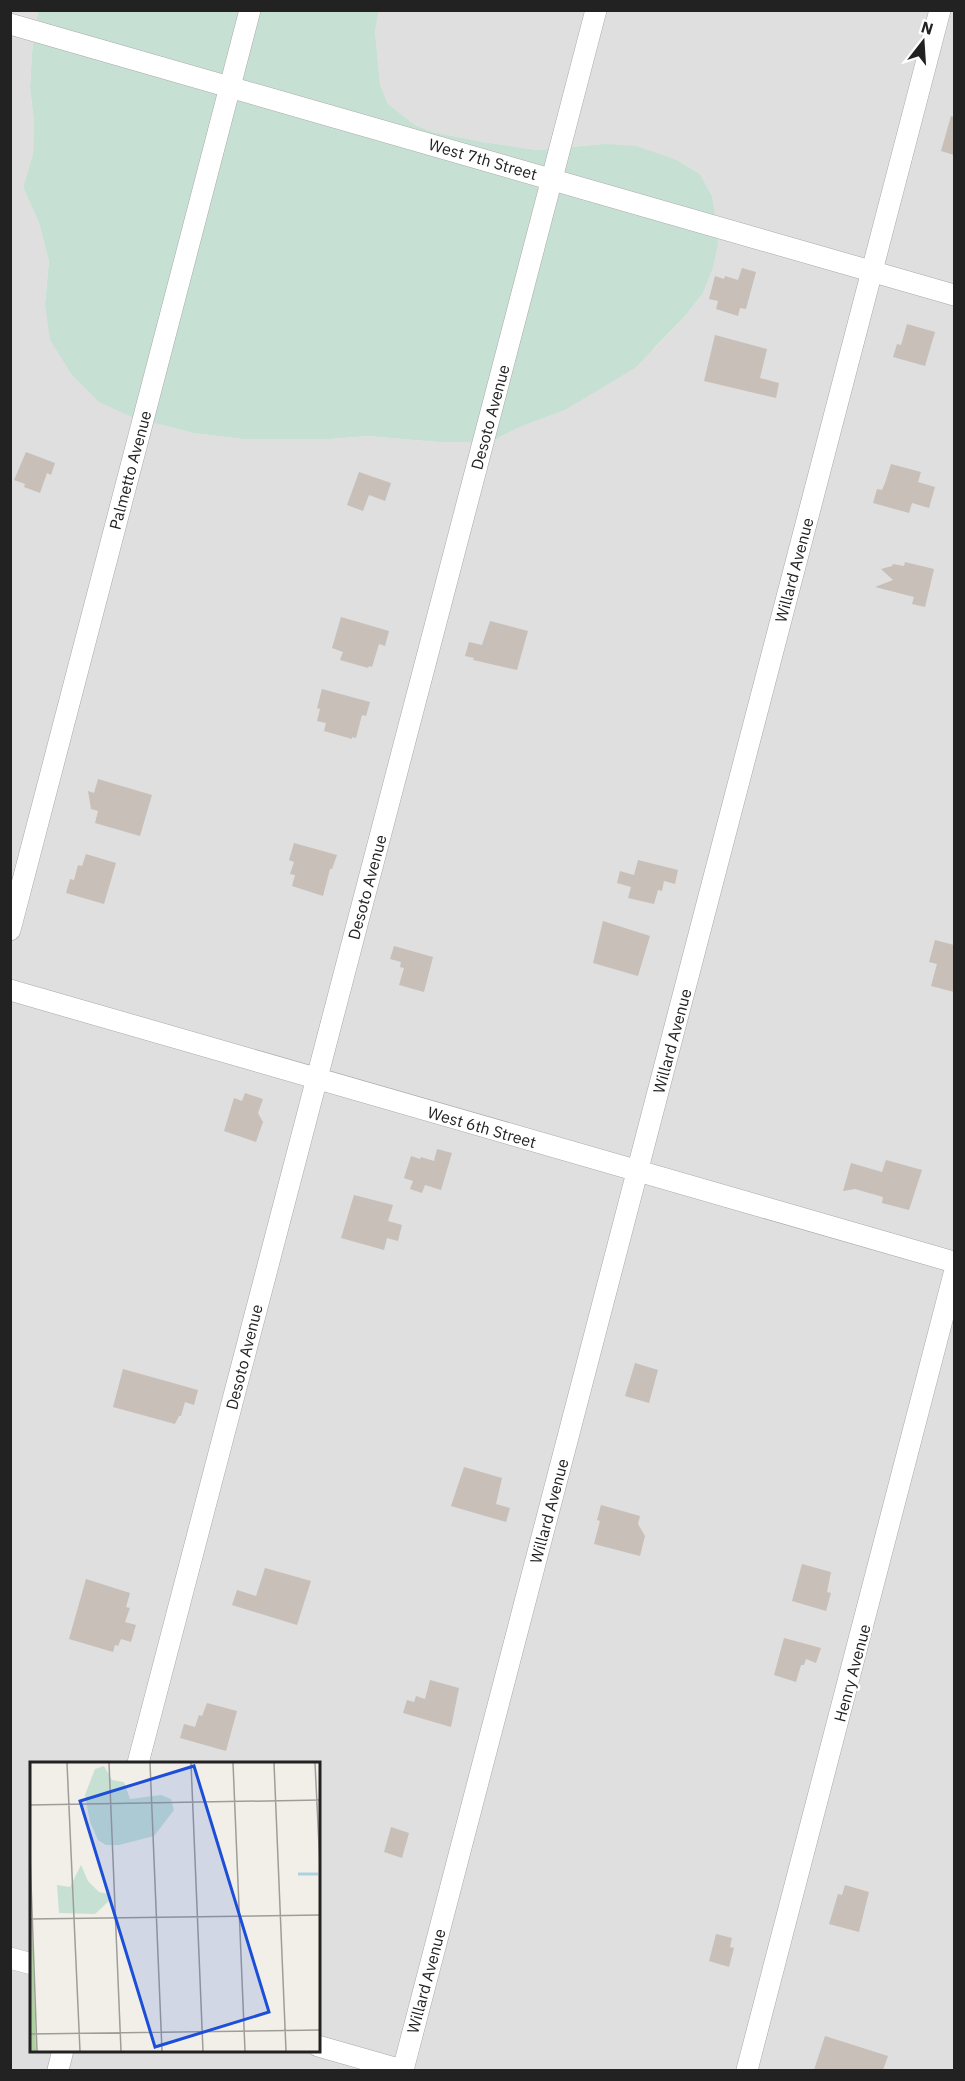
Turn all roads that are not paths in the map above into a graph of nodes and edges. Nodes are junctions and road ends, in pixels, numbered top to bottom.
1 (250, 10) edge
2 (596, 10) edge
3 (940, 10) edge
4 (10, 24) edge
5 (230, 86) junction
6 (552, 178) junction
7 (872, 271) junction
8 (954, 295) edge
9 (10, 930) edge
10 (10, 990) edge
11 (317, 1079) junction
12 (638, 1171) junction
13 (954, 1262) edge
14 (954, 1274) edge
15 (138, 1762) edge
16 (10, 1958) edge
17 (30, 1963) edge
18 (320, 2047) edge
19 (63, 2051) edge
20 (58, 2070) edge
21 (403, 2070) edge
22 (747, 2070) edge

1 - 5 street, Palmetto Avenue
2 - 6 street, Desoto Avenue
3 - 7 street, Willard Avenue
4 - 5 street, West 7th Street
5 - 6 street, West 7th Street
5 - 9 street, Palmetto Avenue
6 - 7 street, West 7th Street
6 - 11 street, Desoto Avenue
7 - 8 street, West 7th Street
7 - 12 street, Willard Avenue
10 - 11 street, West 6th Street
11 - 12 street, West 6th Street
11 - 15 street, Desoto Avenue
12 - 13 street, West 6th Street
12 - 21 street, Willard Avenue
14 - 22 street, Henry Avenue
16 - 17 street
18 - 21 street
19 - 20 street

